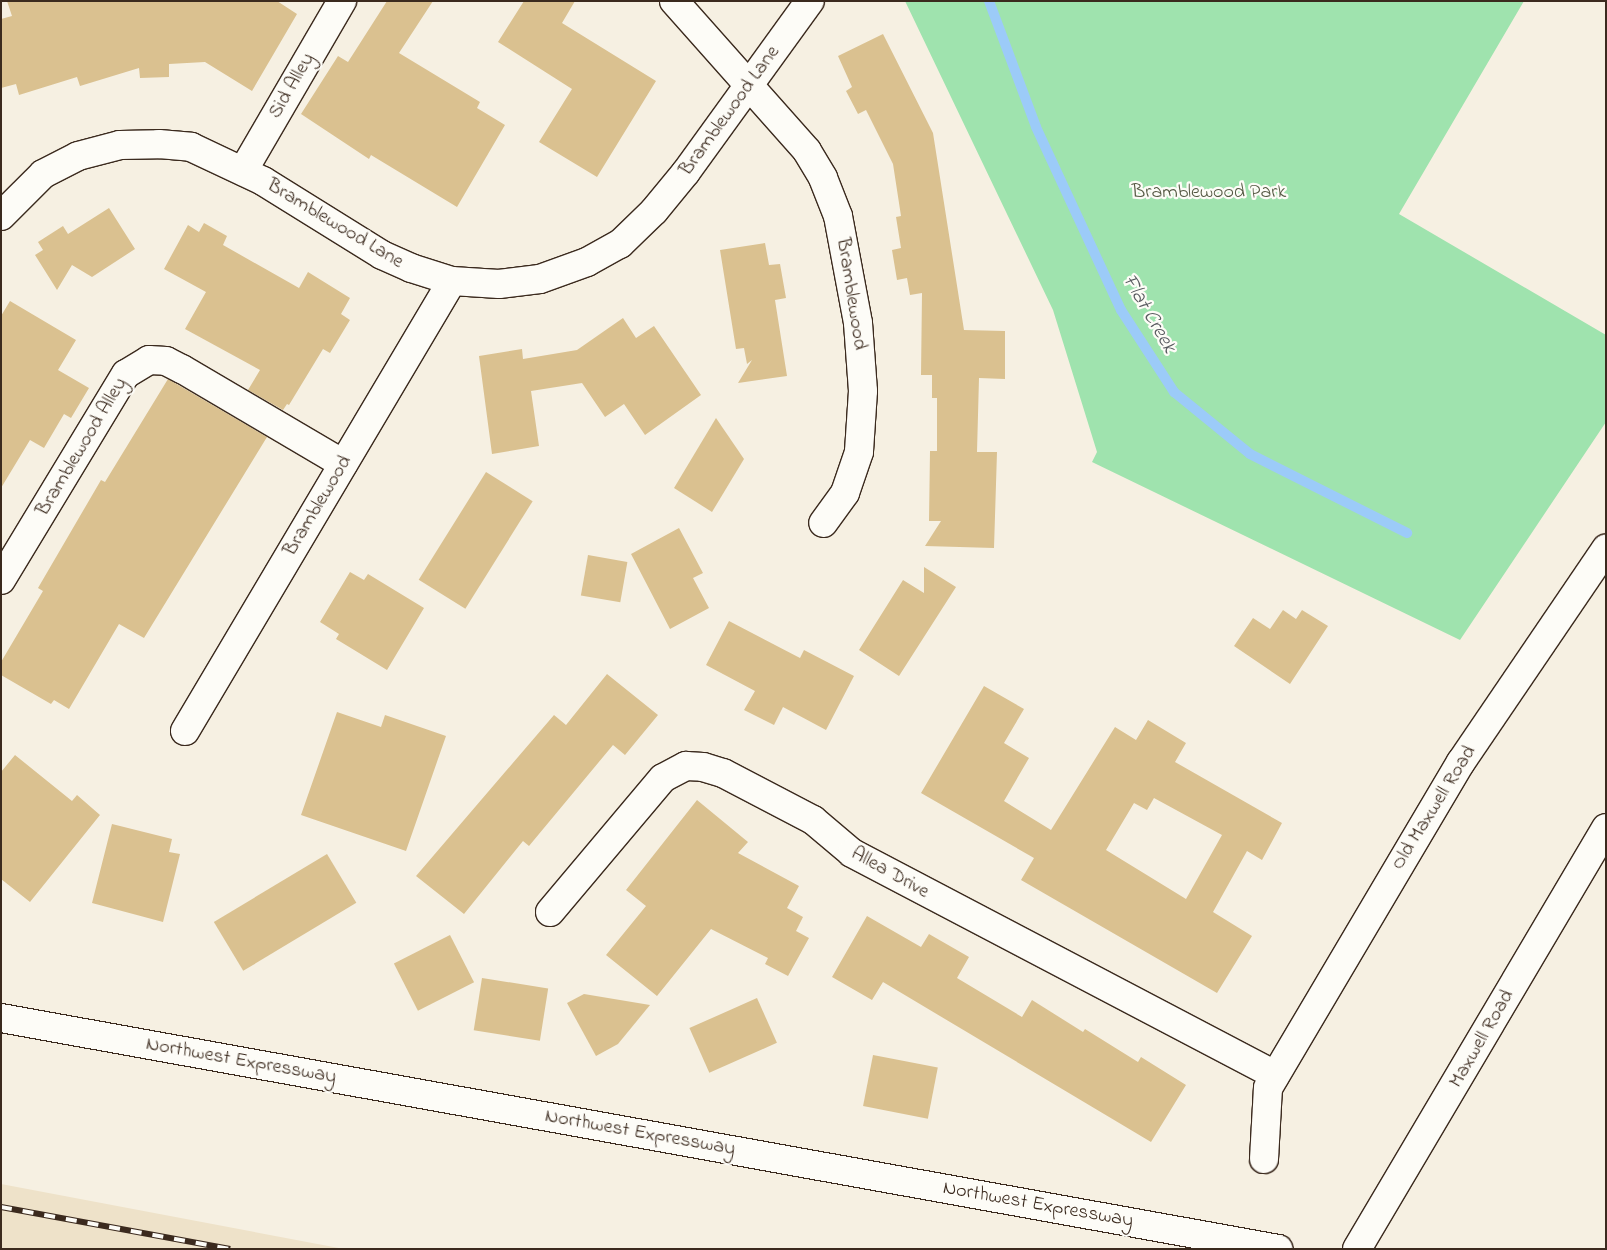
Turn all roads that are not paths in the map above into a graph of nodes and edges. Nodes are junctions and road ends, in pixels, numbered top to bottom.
1 (342, 1) edge
2 (674, 1) edge
3 (810, 1) edge
4 (748, 85) junction
5 (243, 170) junction
6 (1, 216) edge
7 (452, 281) junction
8 (343, 464) junction
9 (823, 523) dead end
10 (1606, 549) edge
11 (1, 580) edge
12 (185, 731) dead end
13 (1606, 828) edge
14 (550, 912) dead end
15 (1, 1018) edge
16 (1275, 1075) junction
17 (1264, 1159) dead end
18 (1278, 1249) edge
19 (1357, 1249) edge

1 - 5 street, Sid Alley
2 - 4 street, Bramblewood
3 - 4 street, Bramblewood Lane
4 - 7 street, Bramblewood Lane
4 - 9 street, Bramblewood
5 - 6 street, Bramblewood Lane
5 - 7 street, Bramblewood Lane
7 - 8 street, Bramblewood
8 - 11 street, Bramblewood Alley
8 - 12 street, Bramblewood
10 - 16 street, Old Maxwell Road
13 - 19 street, Maxwell Road
14 - 16 street, Allea Drive
15 - 18 street, Northwest Expressway
16 - 17 street, Old Maxwell Road

